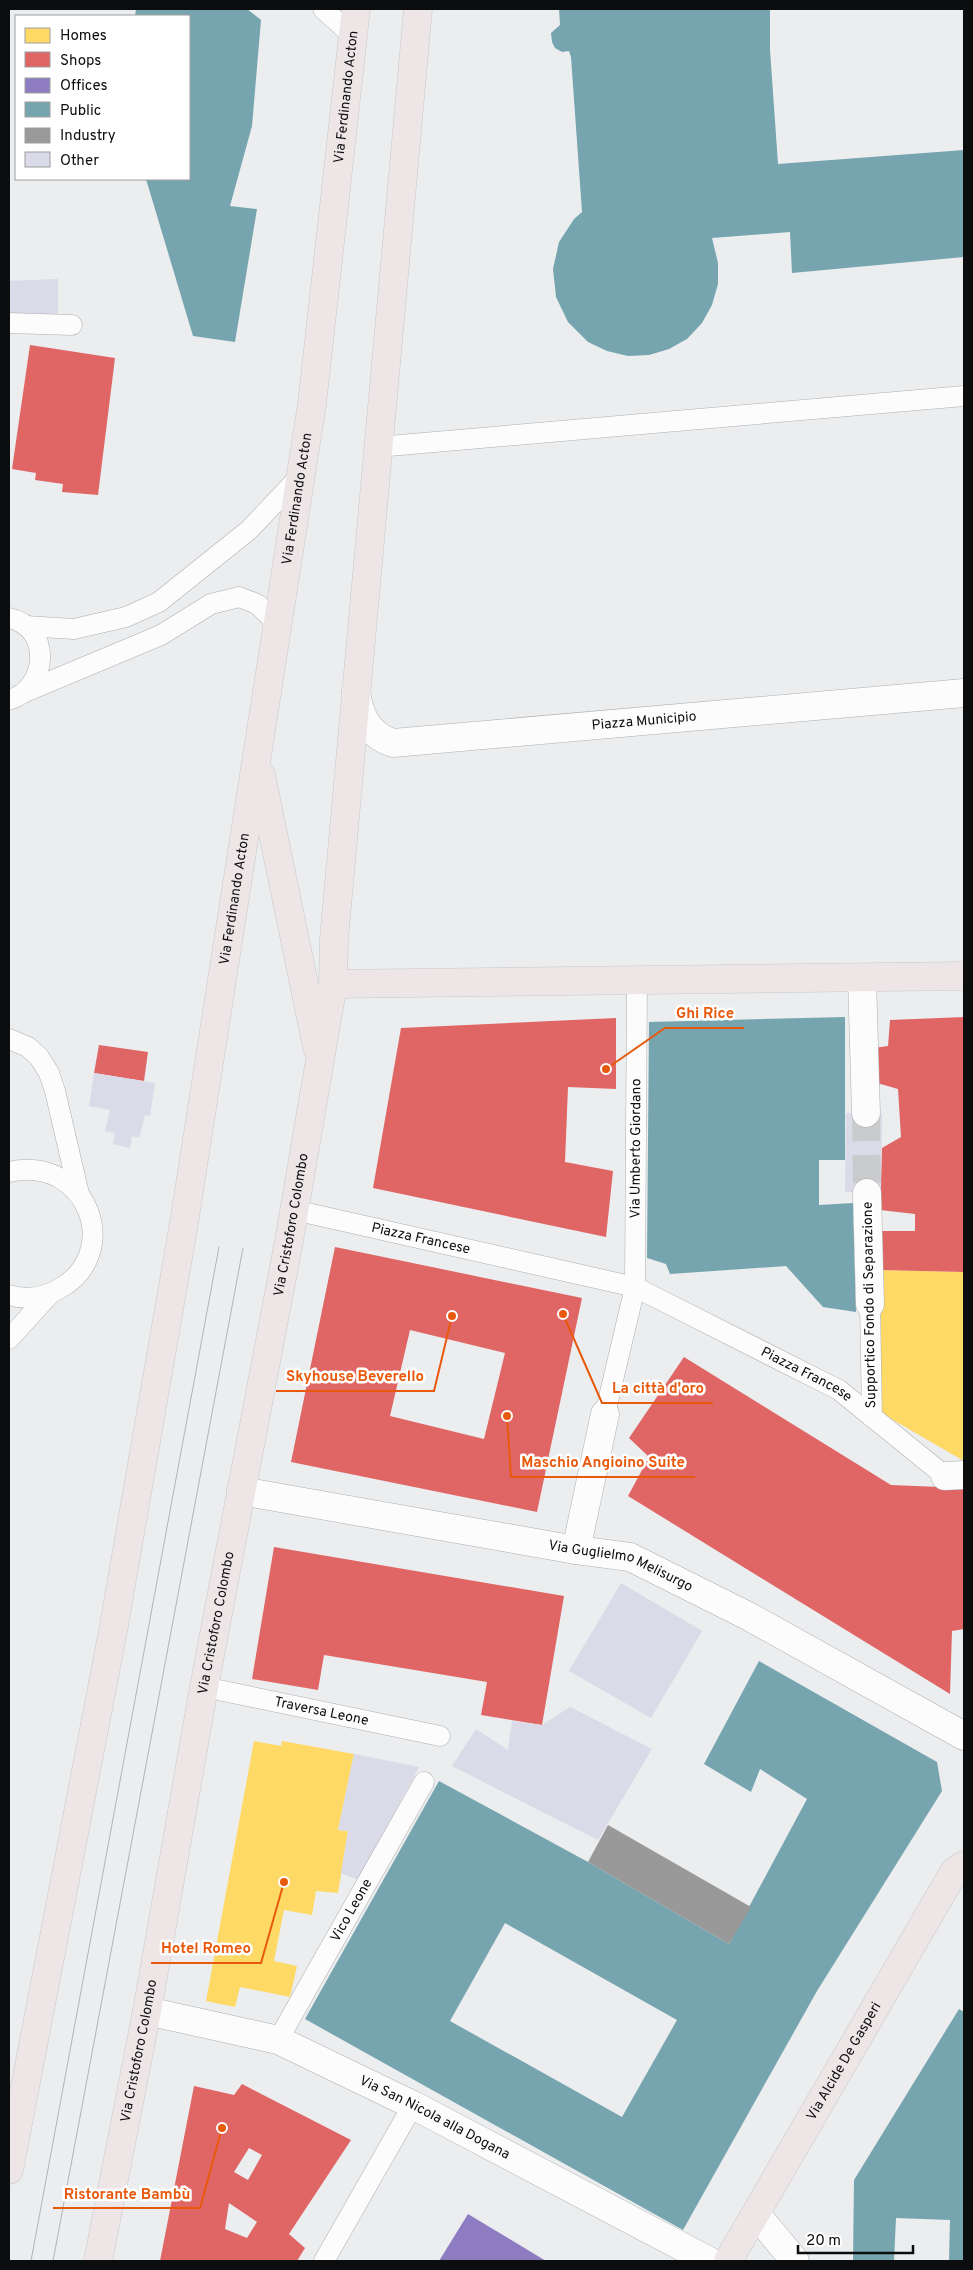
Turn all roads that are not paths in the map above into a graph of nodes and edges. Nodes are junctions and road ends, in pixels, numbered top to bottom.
1 (323, 9) edge
2 (356, 9) edge
3 (418, 9) edge
4 (353, 36) junction
5 (9, 323) edge
6 (72, 325) dead end
7 (964, 396) edge
8 (377, 447) junction
9 (301, 475) junction
10 (17, 622) edge
11 (278, 624) junction
12 (356, 691) junction
13 (964, 693) edge
14 (17, 696) edge
15 (257, 757) junction
16 (964, 976) edge
17 (862, 978) junction
18 (637, 980) junction
19 (333, 984) junction
20 (9, 1039) edge
21 (320, 1061) junction
22 (866, 1113) tunnel mouth
23 (9, 1172) edge
24 (868, 1192) tunnel mouth
25 (79, 1194) junction
26 (294, 1210) junction
27 (636, 1287) junction
28 (9, 1294) edge
29 (49, 1295) junction
30 (870, 1304) joint
31 (9, 1340) edge
32 (604, 1414) joint
33 (872, 1417) junction
34 (954, 1476) edge
35 (241, 1492) junction
36 (576, 1550) junction
37 (204, 1687) junction
38 (440, 1736) dead end
39 (964, 1736) edge
40 (424, 1782) dead end
41 (964, 1865) edge
42 (147, 2011) junction
43 (278, 2040) junction
44 (413, 2106) junction
45 (9, 2170) edge
46 (756, 2214) junction
47 (98, 2261) edge
48 (324, 2261) edge
49 (709, 2261) edge
50 (728, 2261) edge
51 (796, 2261) edge

1 - 4 lane
2 - 4 main road, Via Ferdinando Acton
3 - 8 main road
4 - 9 main road, Via Ferdinando Acton
5 - 6 lane
7 - 8 lane
8 - 12 main road
9 - 10 lane
9 - 11 main road, Via Ferdinando Acton
10 - 14 lane
11 - 14 lane
11 - 15 main road, Via Ferdinando Acton
12 - 13 street, Piazza Municipio
12 - 19 main road
15 - 21 main road
15 - 45 main road, Via Ferdinando Acton
16 - 17 main road
17 - 18 main road
17 - 22 street
18 - 19 main road
18 - 27 lane, Via Umberto Giordano
19 - 21 main road, Via Cristoforo Colombo
20 - 25 lane
21 - 26 main road, Via Cristoforo Colombo
23 - 25 lane
24 - 30 street, Supportico Fondo di Separazione
25 - 29 lane
26 - 27 lane, Piazza Francese
26 - 35 main road, Via Cristoforo Colombo
27 - 32 lane
27 - 33 lane, Piazza Francese
28 - 29 lane
29 - 31 lane
30 - 33 lane, Supportico Fondo di Separazione
32 - 36 street
33 - 34 lane, Piazza Francese
35 - 36 street, Via Guglielmo Melisurgo
35 - 37 main road, Via Cristoforo Colombo
36 - 39 street, Via Guglielmo Melisurgo
37 - 38 lane, Traversa Leone
37 - 42 main road, Via Cristoforo Colombo
40 - 43 lane, Vico Leone
41 - 46 main road, Via Alcide De Gasperi
42 - 43 street, Via San Nicola alla Dogana
42 - 47 main road, Via Cristoforo Colombo
43 - 44 street, Via San Nicola alla Dogana
44 - 48 lane
44 - 49 street, Via San Nicola alla Dogana
46 - 50 main road, Via Alcide De Gasperi
46 - 51 street

